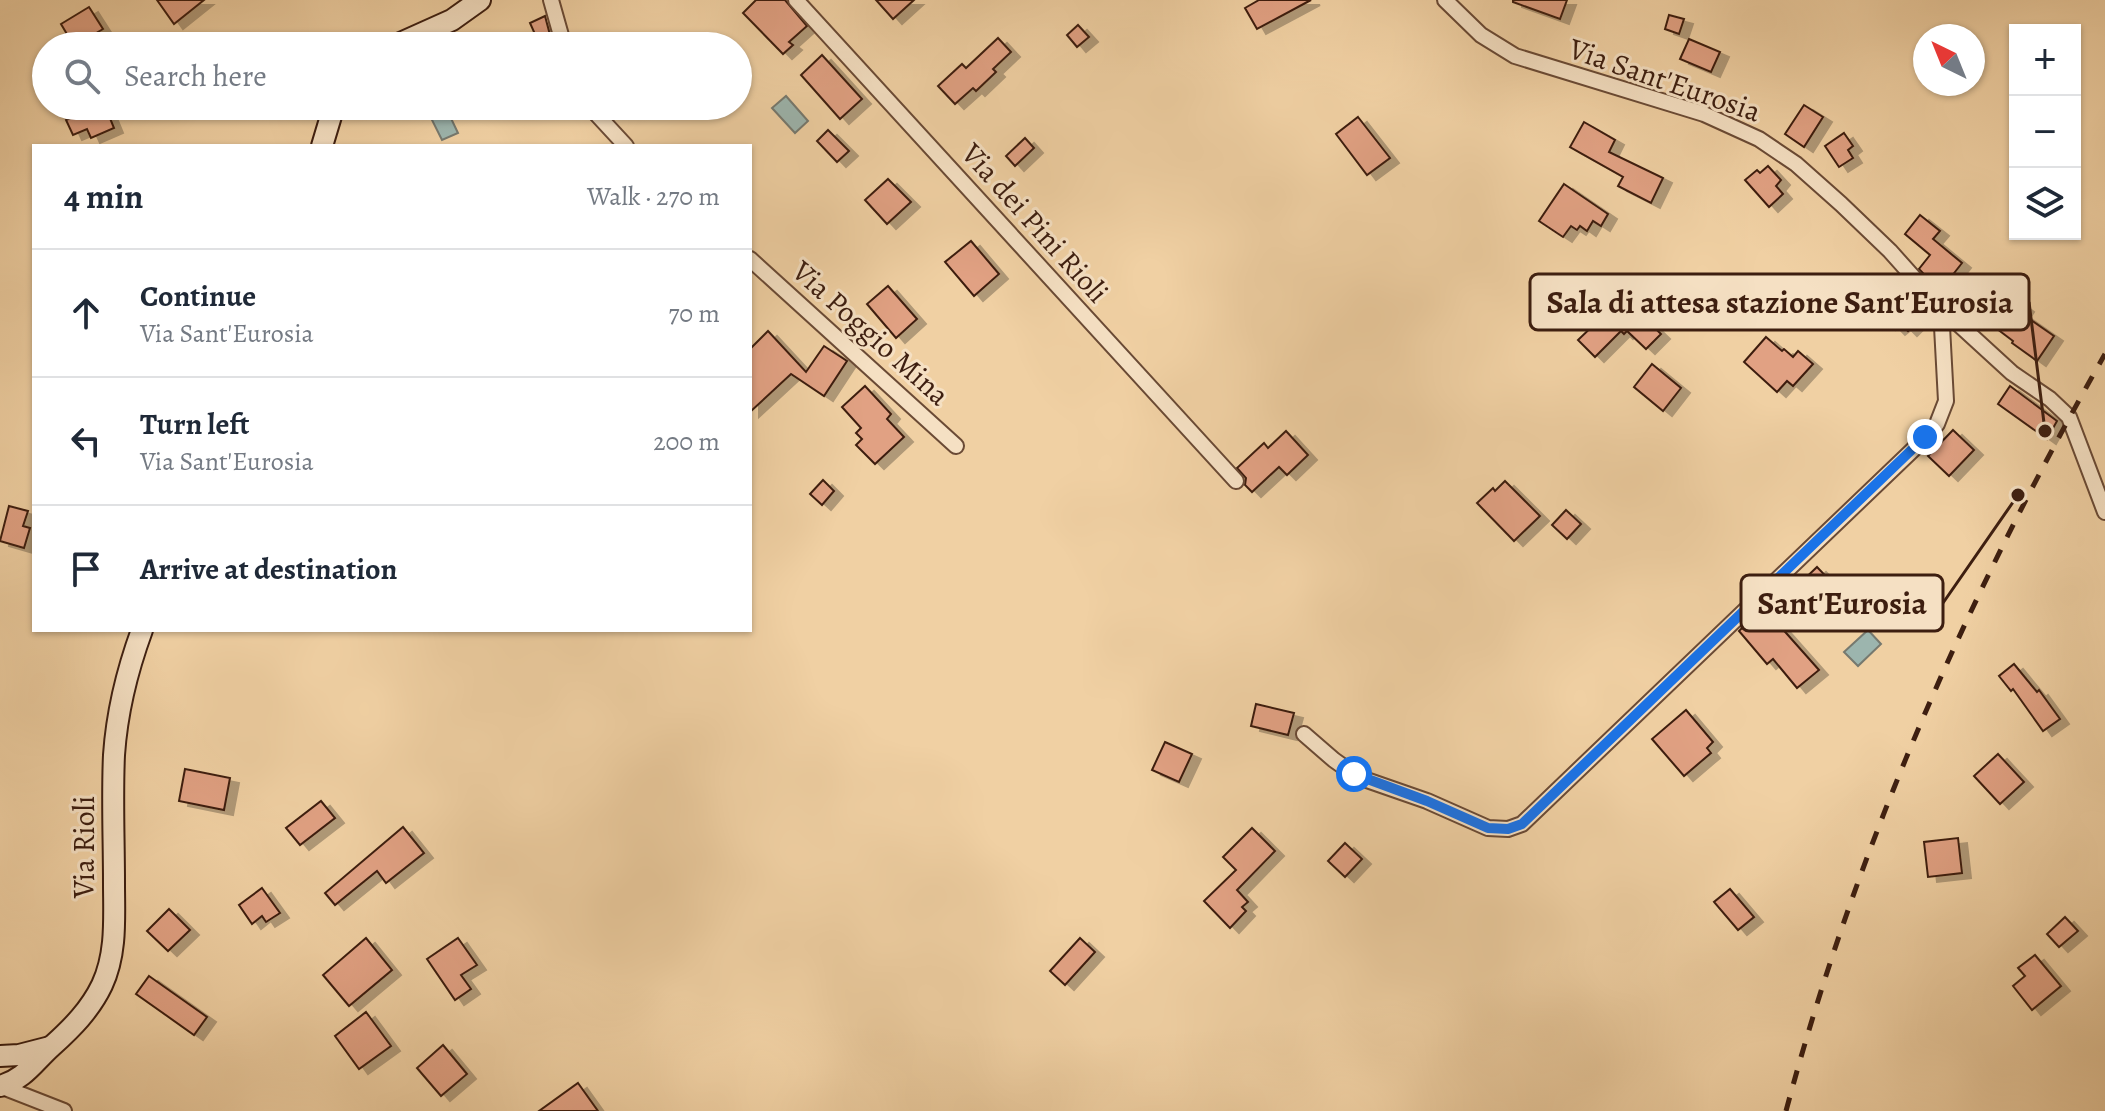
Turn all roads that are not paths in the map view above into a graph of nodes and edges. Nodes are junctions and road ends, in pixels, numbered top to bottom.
1 (480, 0) edge
2 (551, 0) edge
3 (796, 0) edge
4 (1445, 0) edge
5 (426, 32) edge
6 (560, 32) edge
7 (330, 120) edge
8 (602, 120) edge
9 (323, 144) edge
10 (624, 144) edge
11 (752, 261) edge
12 (1941, 308) junction
13 (956, 446) dead end
14 (1236, 481) dead end
15 (2105, 512) edge
16 (141, 632) edge
17 (1304, 734) dead end
18 (50, 1047) junction
19 (0, 1056) edge
20 (0, 1086) edge
21 (64, 1111) edge

1 - 5 main road
2 - 6 street
3 - 14 street, Via dei Pini Rioli
4 - 12 street, Via Sant'Eurosia
7 - 9 main road
8 - 10 street
11 - 13 street, Via Poggio Mina
12 - 15 street, Via Sant'Eurosia
12 - 17 street
16 - 18 main road, Via Rioli
18 - 19 main road
18 - 20 main road, Via Rioli
20 - 21 street

